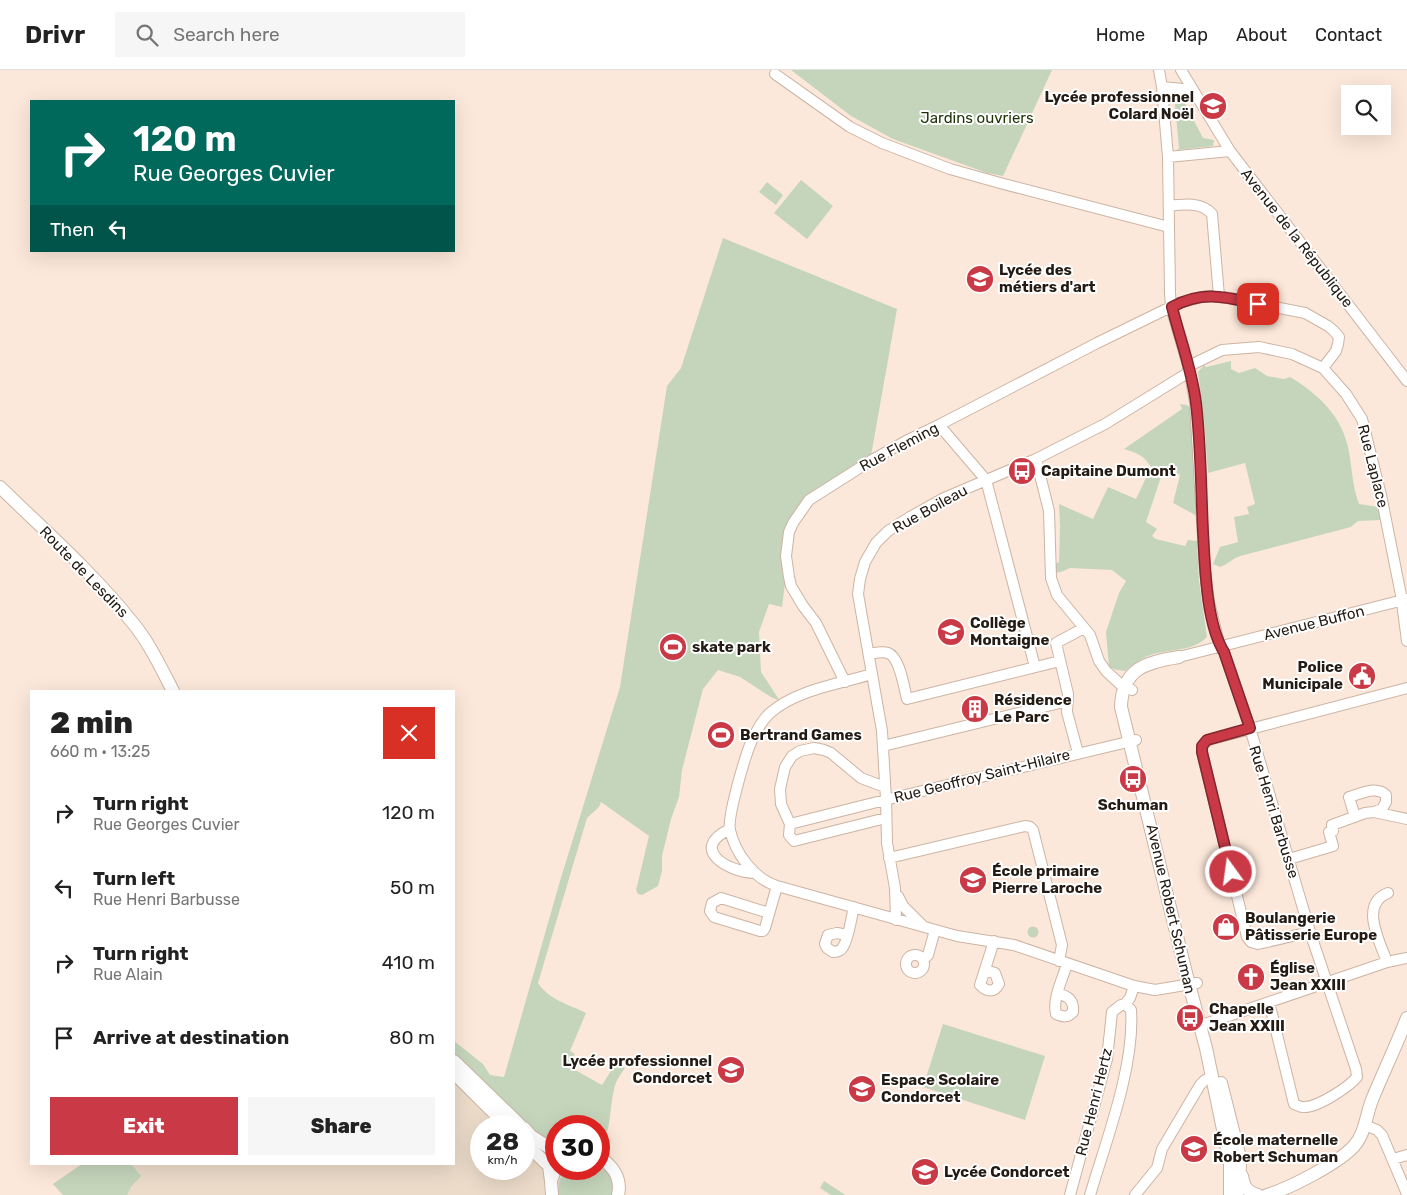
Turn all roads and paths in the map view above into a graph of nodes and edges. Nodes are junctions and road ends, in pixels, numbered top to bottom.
1 (1159, 70) edge
2 (1181, 70) edge
3 (775, 74) dead end
4 (1162, 87) junction
5 (1193, 90) junction
6 (1230, 151) junction
7 (1168, 157) junction
8 (1169, 206) junction
9 (1169, 224) junction
10 (1219, 296) junction
11 (1172, 307) junction
12 (1323, 368) junction
13 (1189, 369) junction
14 (1407, 381) edge
15 (939, 425) junction
16 (1036, 459) junction
17 (986, 480) junction
18 (0, 487) edge
19 (1405, 600) edge
20 (1084, 628) junction
21 (1407, 640) edge
22 (1221, 647) junction
23 (869, 654) junction
24 (1179, 657) joint
25 (1060, 661) junction
26 (1035, 667) junction
27 (872, 674) junction
28 (845, 682) junction
29 (1126, 687) junction
30 (1407, 688) edge
31 (172, 690) edge
32 (1068, 701) junction
33 (1250, 728) junction
34 (1133, 740) junction
35 (883, 746) junction
36 (1078, 753) junction
37 (885, 787) junction
38 (886, 799) junction
39 (1374, 812) junction
40 (1355, 817) junction
41 (886, 818) junction
42 (1407, 819) edge
43 (790, 824) junction
44 (730, 829) junction
45 (889, 858) junction
46 (1289, 859) junction
47 (755, 873) junction
48 (777, 886) junction
49 (895, 888) junction
50 (1388, 892) dead end
51 (896, 903) junction
52 (854, 907) junction
53 (769, 913) junction
54 (879, 915) junction
55 (896, 920) junction
56 (930, 929) junction
57 (1310, 932) junction
58 (847, 935) dead end
59 (994, 941) junction
60 (1407, 958) edge
61 (924, 959) dead end
62 (1388, 962) junction
63 (1063, 963) junction
64 (985, 970) dead end
65 (1193, 984) junction
66 (1327, 984) junction
67 (1134, 986) junction
68 (1058, 994) dead end
69 (1269, 1002) junction
70 (1125, 1004) junction
71 (1407, 1018) edge
72 (1202, 1025) junction
73 (455, 1062) edge
74 (455, 1074) edge
75 (1212, 1078) junction
76 (496, 1115) edge
77 (510, 1115) edge
78 (1365, 1125) junction
79 (535, 1153) edge
80 (1407, 1155) edge
81 (1393, 1159) junction
82 (610, 1165) edge
83 (1240, 1171) junction
84 (1294, 1184) junction
85 (550, 1189) edge
86 (1407, 1194) edge
87 (618, 1195) edge
88 (1070, 1195) edge
89 (1090, 1195) edge
90 (1135, 1195) edge
91 (1230, 1195) edge
92 (1238, 1195) edge
93 (1258, 1195) edge
94 (1267, 1195) edge
95 (1281, 1195) edge

1 - 4 street
2 - 5 street, Avenue de la République
3 - 9 street
4 - 5 street
4 - 7 street
5 - 6 street, Avenue de la République
6 - 7 street
6 - 14 street, Avenue de la République
7 - 8 street
8 - 9 street, Rue Henri Barbusse
8 - 10 street
9 - 11 street, Rue Henri Barbusse
10 - 11 street, Rue Fleming
10 - 12 street, Rue Fleming
11 - 13 street, Rue Henri Barbusse
11 - 15 street, Rue Fleming
12 - 13 street, Rue Laplace
12 - 19 street, Rue Laplace
13 - 16 street, Rue Boileau
13 - 22 street, Rue Henri Barbusse
15 - 17 street
15 - 28 street, Rue Fleming
16 - 17 street, Rue Boileau
16 - 20 street
17 - 23 street, Rue Boileau
17 - 26 street
18 - 31 main road, Route de Lesdins
19 - 21 street, Rue Laplace
19 - 22 street, Avenue Buffon
20 - 25 street, Rue Geoffroy Saint-Hilaire
20 - 29 street
22 - 24 street
22 - 33 street, Rue Henri Barbusse
23 - 26 street
23 - 27 street, Rue Boileau
24 - 29 main road
25 - 26 street
25 - 32 street, Rue Geoffroy Saint-Hilaire
27 - 28 street
27 - 35 street, Rue Boileau
28 - 44 street
29 - 34 main road, Avenue Robert Schuman
30 - 33 street
32 - 35 street
32 - 36 street, Rue Geoffroy Saint-Hilaire
33 - 46 street, Rue Henri Barbusse
33 - 57 street
34 - 36 street, Rue Geoffroy Saint-Hilaire
34 - 65 main road, Avenue Robert Schuman
35 - 37 street, Rue Boileau
36 - 38 street, Rue Geoffroy Saint-Hilaire
37 - 38 street, Rue Boileau
37 - 43 street
38 - 41 street, Rue Boileau
38 - 43 street, Rue Geoffroy Saint-Hilaire
39 - 40 street
39 - 40 street
39 - 42 street
40 - 46 street
41 - 43 street
41 - 45 street, Rue Boileau
44 - 47 street
44 - 47 street
45 - 49 street, Rue Boileau
45 - 63 street
46 - 57 street, Rue Henri Barbusse
47 - 48 street
48 - 52 street
48 - 53 street
49 - 51 street, Rue Boileau
49 - 56 street, Rue Boileau
50 - 62 street
51 - 54 street
51 - 55 street, Rue Boileau
52 - 54 street
52 - 58 street
53 - 53 street
54 - 55 street
55 - 56 street
56 - 59 street
56 - 61 street
57 - 66 street, Rue Henri Barbusse
59 - 63 street
59 - 64 street
60 - 62 street
62 - 66 street
63 - 67 street
63 - 68 street
65 - 67 street
65 - 72 main road, Avenue Robert Schuman
66 - 69 street
66 - 69 street, Rue Henri Barbusse
67 - 70 street
69 - 72 street
70 - 88 street, Rue Henri Hertz
70 - 89 street, Rue Henri Hertz
71 - 78 main road
72 - 75 main road, Avenue Robert Schuman
72 - 83 main road, Avenue Robert Schuman
73 - 77 main road
74 - 76 main road
75 - 90 street
75 - 91 main road, Avenue Robert Schuman
78 - 81 street
78 - 84 main road
79 - 85 main road
80 - 81 street
81 - 86 street
82 - 87 main road
83 - 92 main road, Avenue Robert Schuman
83 - 93 main road
84 - 94 main road
84 - 95 main road

